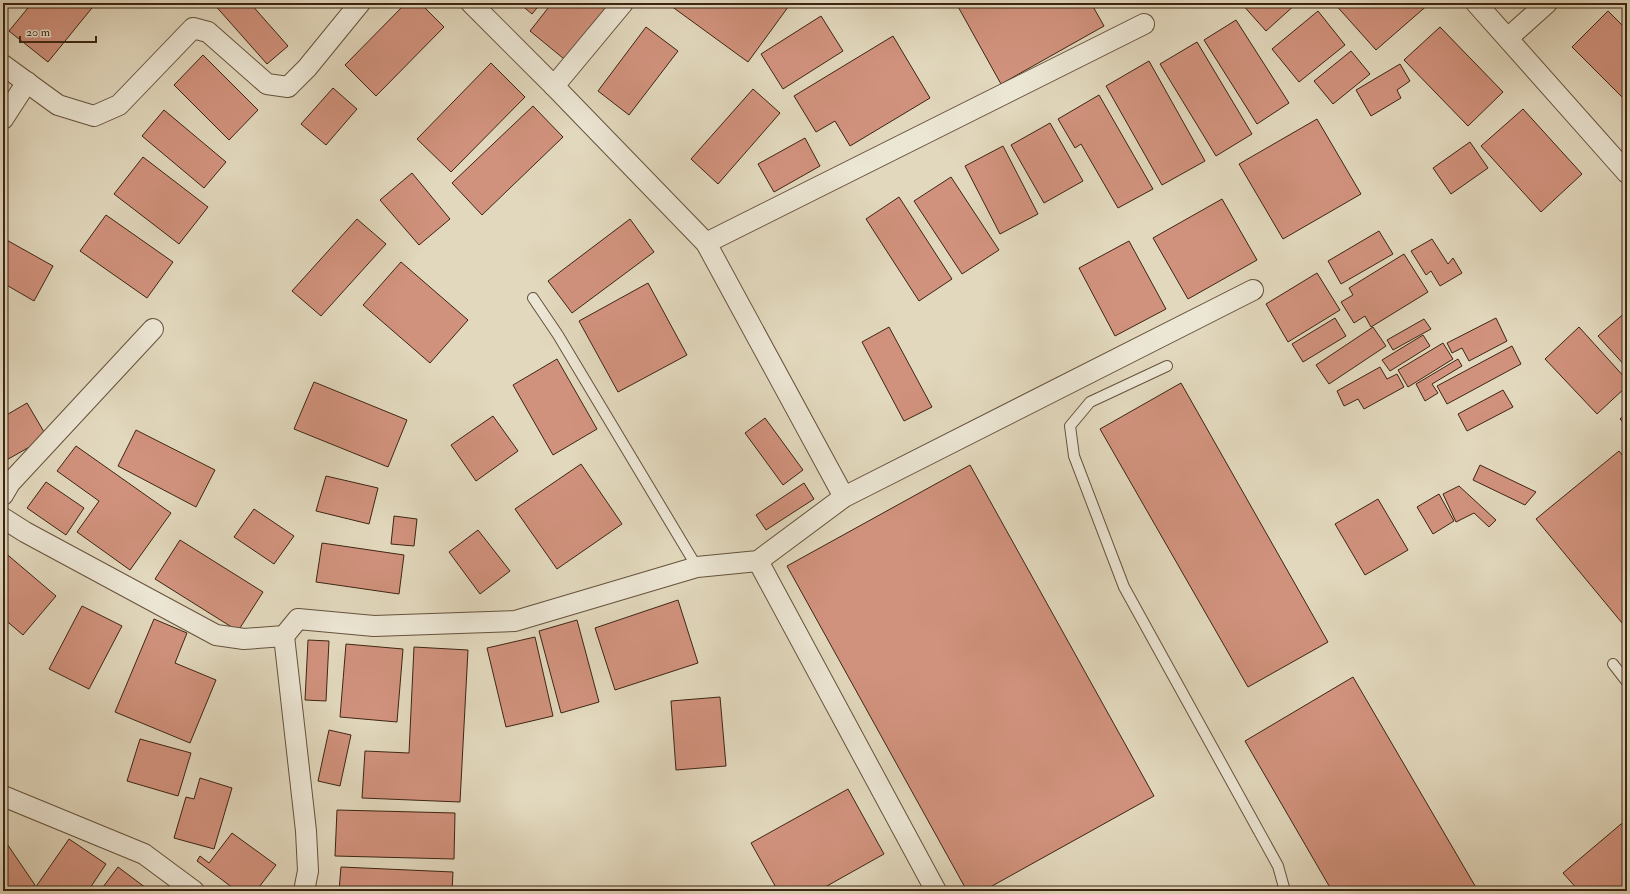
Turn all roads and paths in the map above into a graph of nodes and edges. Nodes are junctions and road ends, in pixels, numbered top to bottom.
1 (360, 3) edge
2 (471, 3) edge
3 (623, 3) edge
4 (1476, 3) edge
5 (1547, 3) edge
6 (1144, 24) dead end
7 (1508, 38) junction
8 (3, 65) edge
9 (27, 82) junction
10 (554, 86) junction
11 (3, 119) edge
12 (1627, 173) edge
13 (706, 243) junction
14 (1253, 290) dead end
15 (533, 298) dead end
16 (153, 329) dead end
17 (1167, 366) dead end
18 (3, 495) edge
19 (844, 497) junction
20 (3, 518) edge
21 (758, 561) junction
22 (697, 568) junction
23 (284, 636) junction
24 (1613, 664) dead end
25 (1627, 682) edge
26 (3, 796) edge
27 (194, 891) edge
28 (304, 891) edge
29 (936, 891) edge
30 (1285, 891) edge

1 - 9 street
2 - 10 street
3 - 10 street
4 - 7 street
5 - 7 street
6 - 13 street
7 - 12 street
8 - 9 street
9 - 11 street
10 - 13 street
13 - 19 street
14 - 19 street
15 - 22 lane
16 - 18 street
17 - 30 lane
19 - 21 street
20 - 23 street
21 - 22 street
21 - 29 street
22 - 23 street
23 - 28 street
24 - 25 lane
26 - 27 street

